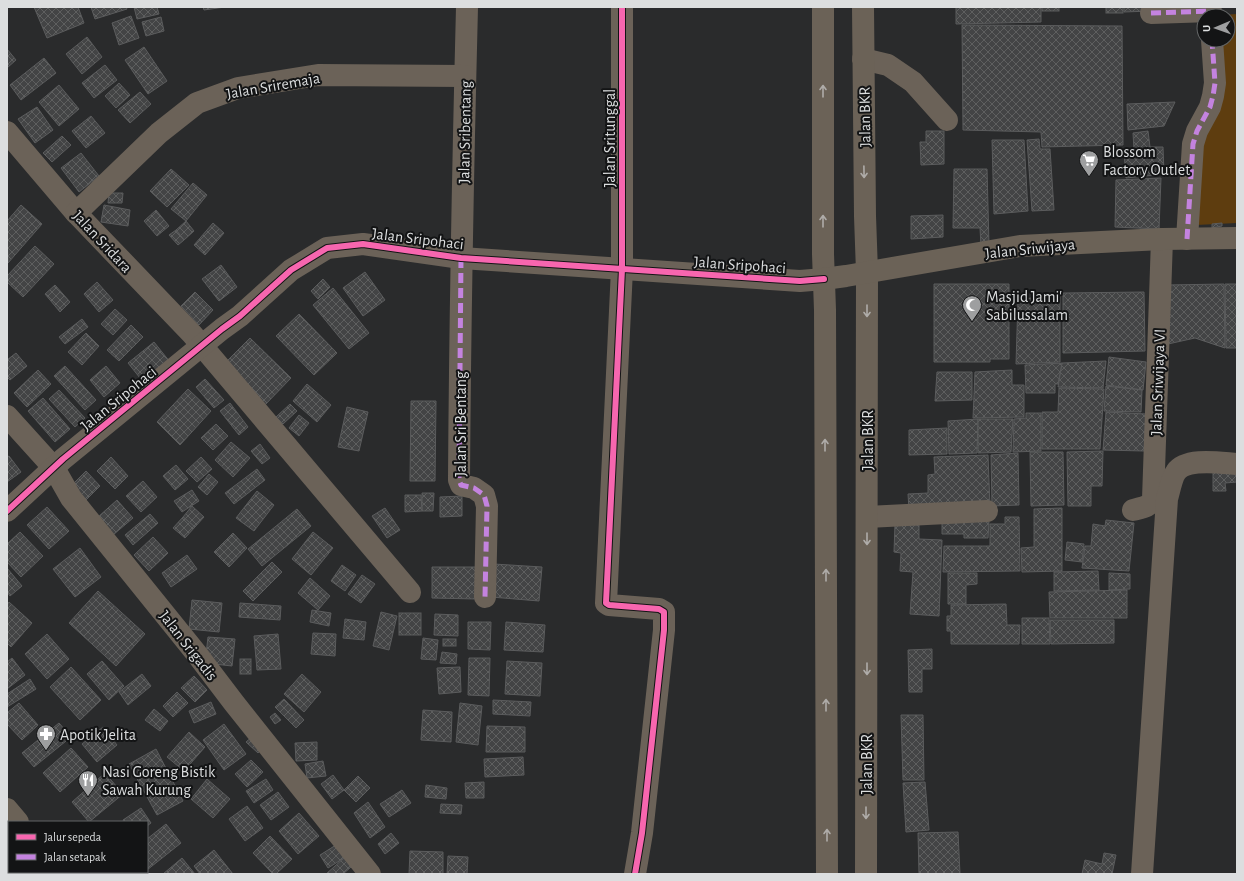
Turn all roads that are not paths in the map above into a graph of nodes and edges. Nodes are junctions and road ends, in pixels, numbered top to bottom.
1 (467, 7) edge
2 (622, 7) edge
3 (823, 7) edge
4 (863, 7) edge
5 (1196, 11) edge
6 (1150, 13) dead end
7 (1213, 48) edge
8 (863, 59) junction
9 (465, 76) junction
10 (947, 120) dead end
11 (7, 132) edge
12 (76, 213) junction
13 (1237, 238) edge
14 (1187, 239) junction
15 (1162, 240) junction
16 (461, 258) junction
17 (622, 269) junction
18 (867, 272) junction
19 (824, 279) junction
20 (202, 347) junction
21 (7, 416) edge
22 (1237, 464) edge
23 (54, 468) junction
24 (1133, 510) dead end
25 (7, 511) edge
26 (987, 511) dead end
27 (867, 517) junction
28 (410, 592) dead end
29 (485, 597) dead end
30 (7, 809) edge
31 (17, 821) edge
32 (370, 874) edge
33 (635, 874) edge
34 (827, 874) edge
35 (866, 874) edge
36 (1142, 874) edge

1 - 9 street, Jalan Sribentang
2 - 17 street, Jalan Sritunggal
19 -> 3 main road
4 - 8 main road, Jalan BKR
5 - 6 street
7 - 14 street
8 - 10 street
8 -> 18 main road, Jalan BKR
9 - 12 street, Jalan Sriremaja
9 - 16 street, Jalan Sribentang
11 - 12 street, Jalan Sridara
12 - 20 street, Jalan Sridara
13 - 14 main road, Jalan Sriwijaya
14 - 15 main road, Jalan Sriwijaya
15 - 18 main road, Jalan Sriwijaya
15 - 24 street, Jalan Sriwijaya VI
16 - 17 street, Jalan Sripohaci
16 - 20 street, Jalan Sripohaci
16 - 29 street, Jalan Sri Bentang
17 - 19 street, Jalan Sripohaci
17 - 33 street, Jalan Sritunggal
18 - 19 main road, Jalan Sriwijaya
18 -> 27 main road, Jalan BKR
34 -> 19 main road
20 - 23 street, Jalan Sripohaci
20 - 28 street, Jalan Sridara
21 - 23 street, Jalan Srigadis
22 - 36 street
23 - 25 street, Jalan Sripohaci
23 - 32 street, Jalan Srigadis
26 - 27 street
27 -> 35 main road, Jalan BKR
30 - 31 main road

